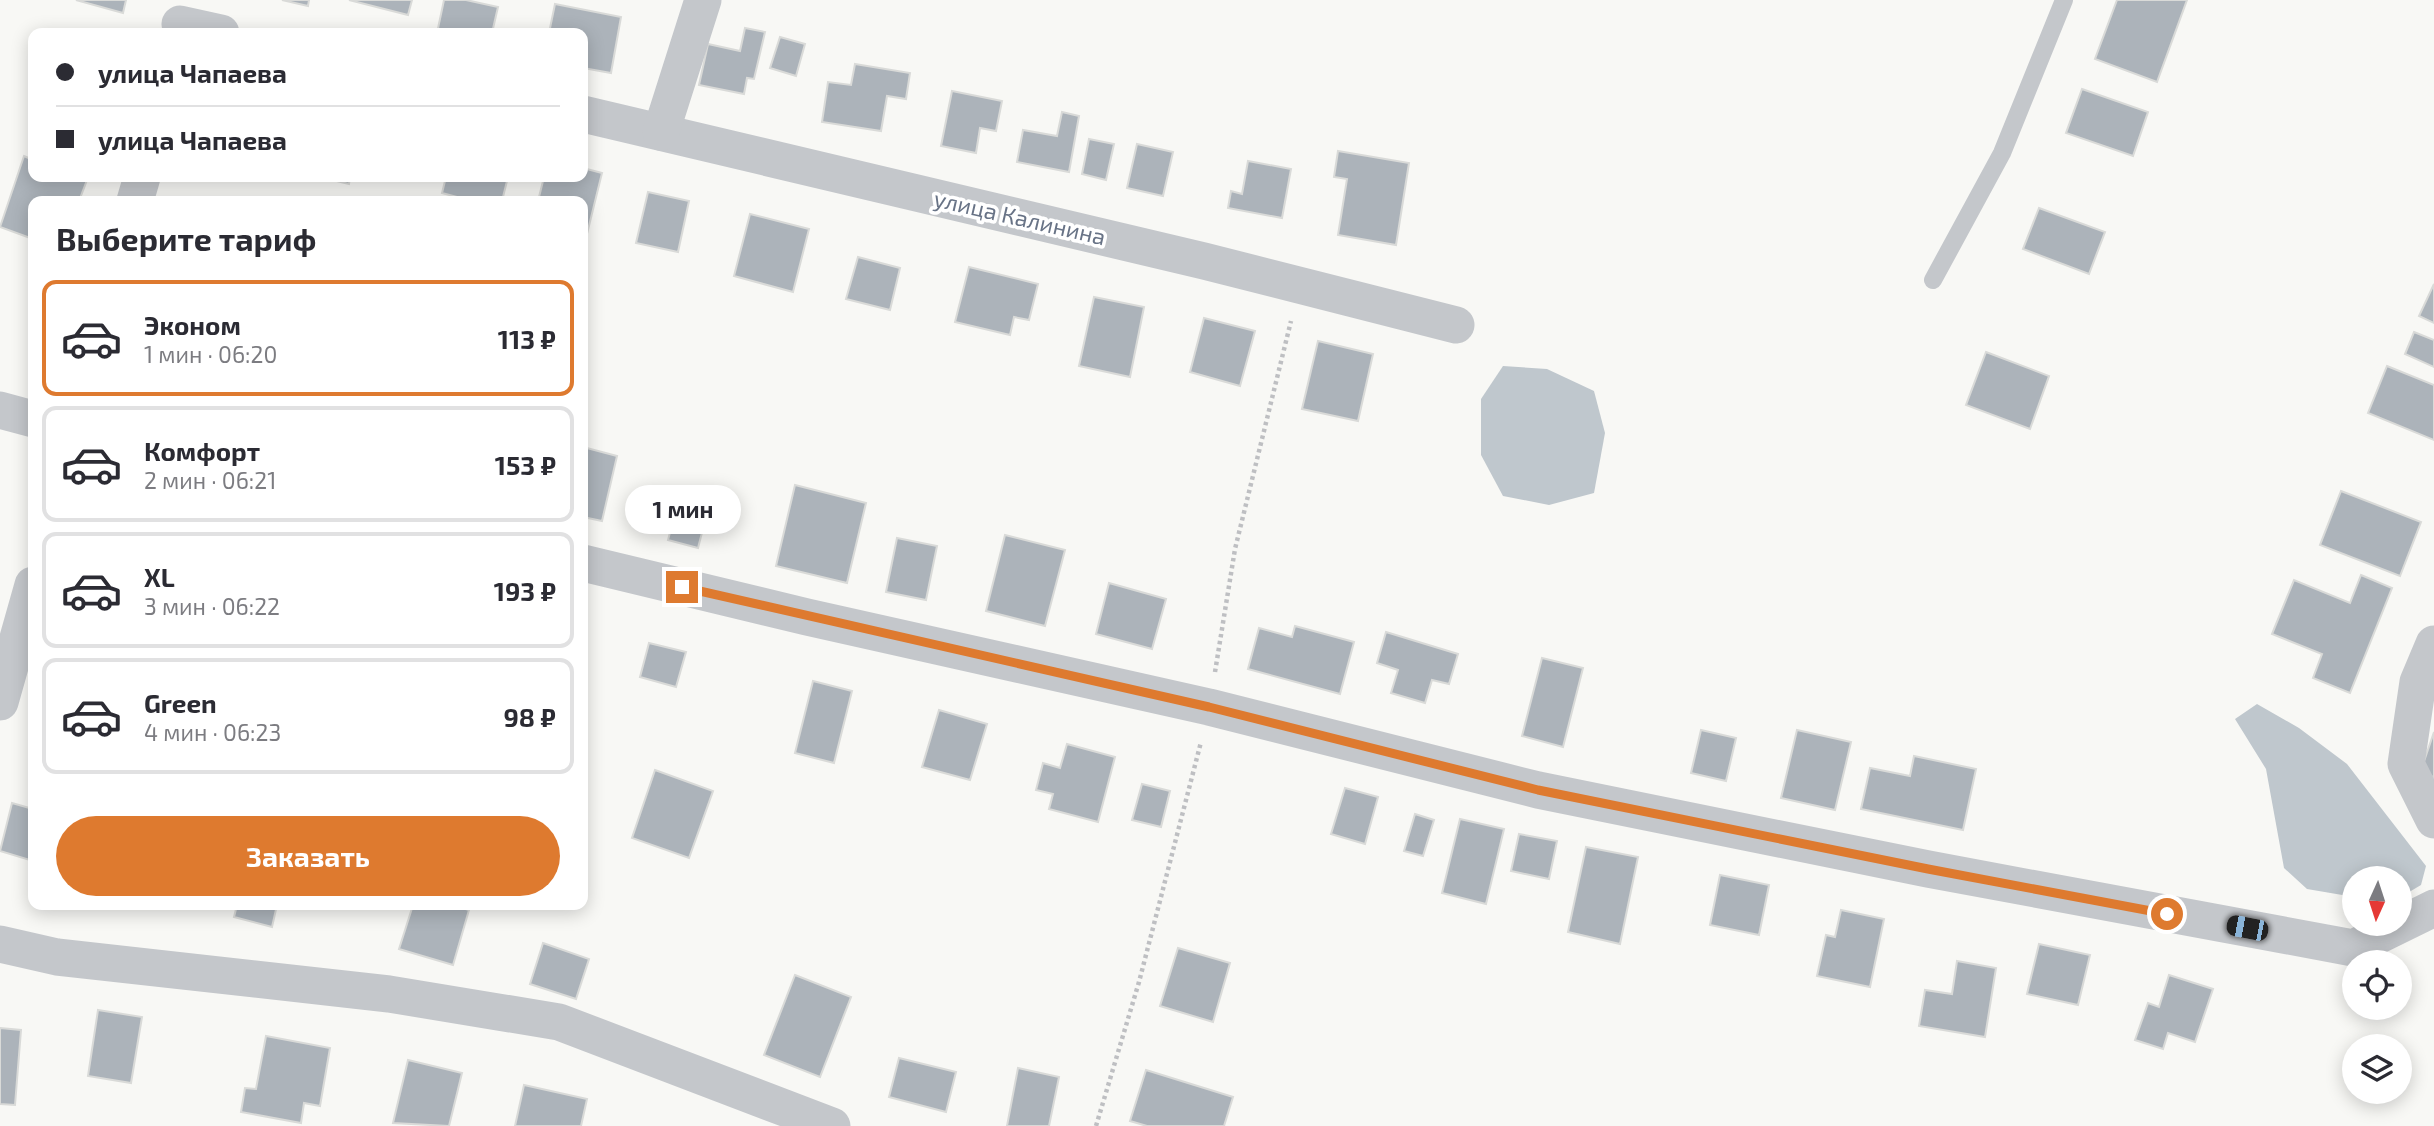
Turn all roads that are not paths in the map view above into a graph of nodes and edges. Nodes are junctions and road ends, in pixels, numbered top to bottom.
1 (703, 0) edge
2 (2064, 0) edge
3 (182, 19) edge
4 (207, 28) edge
5 (588, 115) edge
6 (661, 132) junction
7 (1933, 279) dead end
8 (1456, 325) dead end
9 (0, 410) edge
10 (28, 418) edge
11 (588, 564) edge
12 (28, 603) edge
13 (2434, 644) edge
14 (0, 702) edge
15 (2434, 820) edge
16 (2434, 908) edge
17 (0, 944) edge
18 (832, 1126) edge

1 - 6 street
2 - 7 lane
3 - 4 street
5 - 6 street, улица Калинина
6 - 8 street, улица Калинина
9 - 10 street
11 - 16 street
12 - 14 street
13 - 15 street
17 - 18 street

